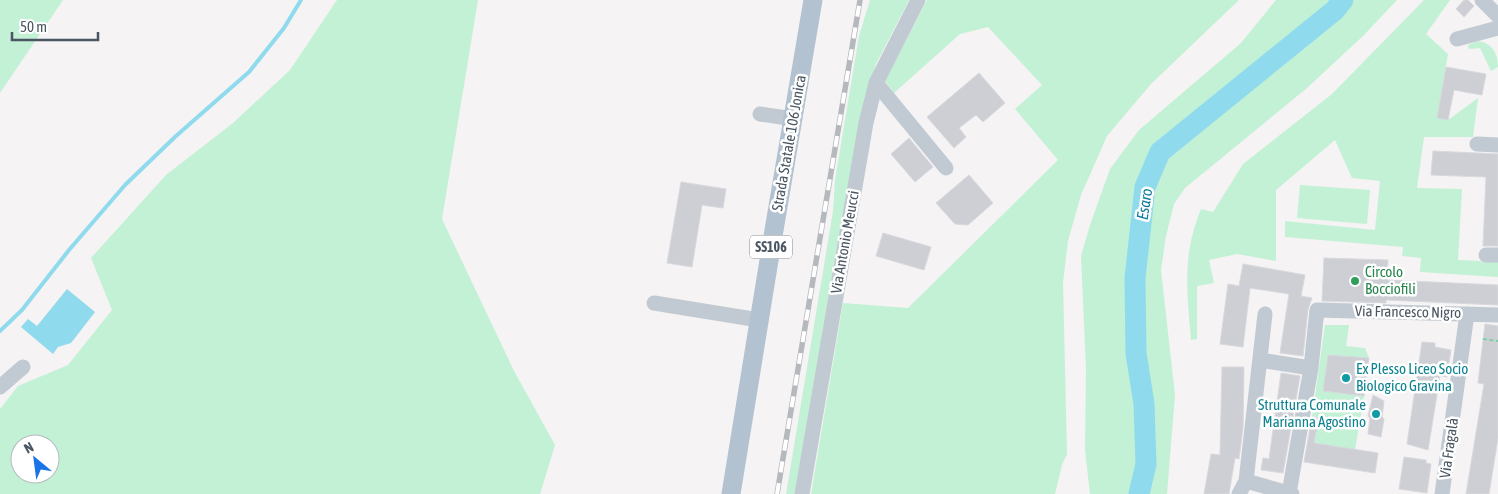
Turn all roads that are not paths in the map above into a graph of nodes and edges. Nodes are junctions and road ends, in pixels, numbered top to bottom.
1 (813, 0) edge
2 (918, 0) edge
3 (1482, 0) edge
4 (1498, 16) edge
5 (1498, 28) edge
6 (1457, 40) dead end
7 (876, 83) junction
8 (760, 114) dead end
9 (794, 119) junction
10 (1477, 144) dead end
11 (1498, 144) edge
12 (946, 168) dead end
13 (654, 303) dead end
14 (1265, 314) dead end
15 (1467, 314) junction
16 (1498, 315) edge
17 (760, 320) junction
18 (1260, 360) junction
19 (23, 366) dead end
20 (1311, 368) junction
21 (0, 387) edge
22 (1242, 487) edge
23 (732, 494) edge
24 (802, 494) edge
25 (1290, 494) edge
26 (1442, 494) edge

1 - 9 main road, Strada Statale 106 Jonica / SS106
2 - 7 street, Via Antonio Meucci
3 - 4 street
5 - 6 street
7 - 12 street
7 - 24 street, Via Antonio Meucci
8 - 9 street
9 - 17 main road, Strada Statale 106 Jonica / SS106
10 - 11 street
13 - 17 street
14 - 18 street
15 - 16 street, Via Francesco Nigro
15 - 20 street, Via Francesco Nigro
15 - 26 street, Via Fragalà
17 - 23 main road, Strada Statale 106 Jonica / SS106
18 - 20 street
18 - 22 street
19 - 21 street
20 - 25 street
22 - 25 street

